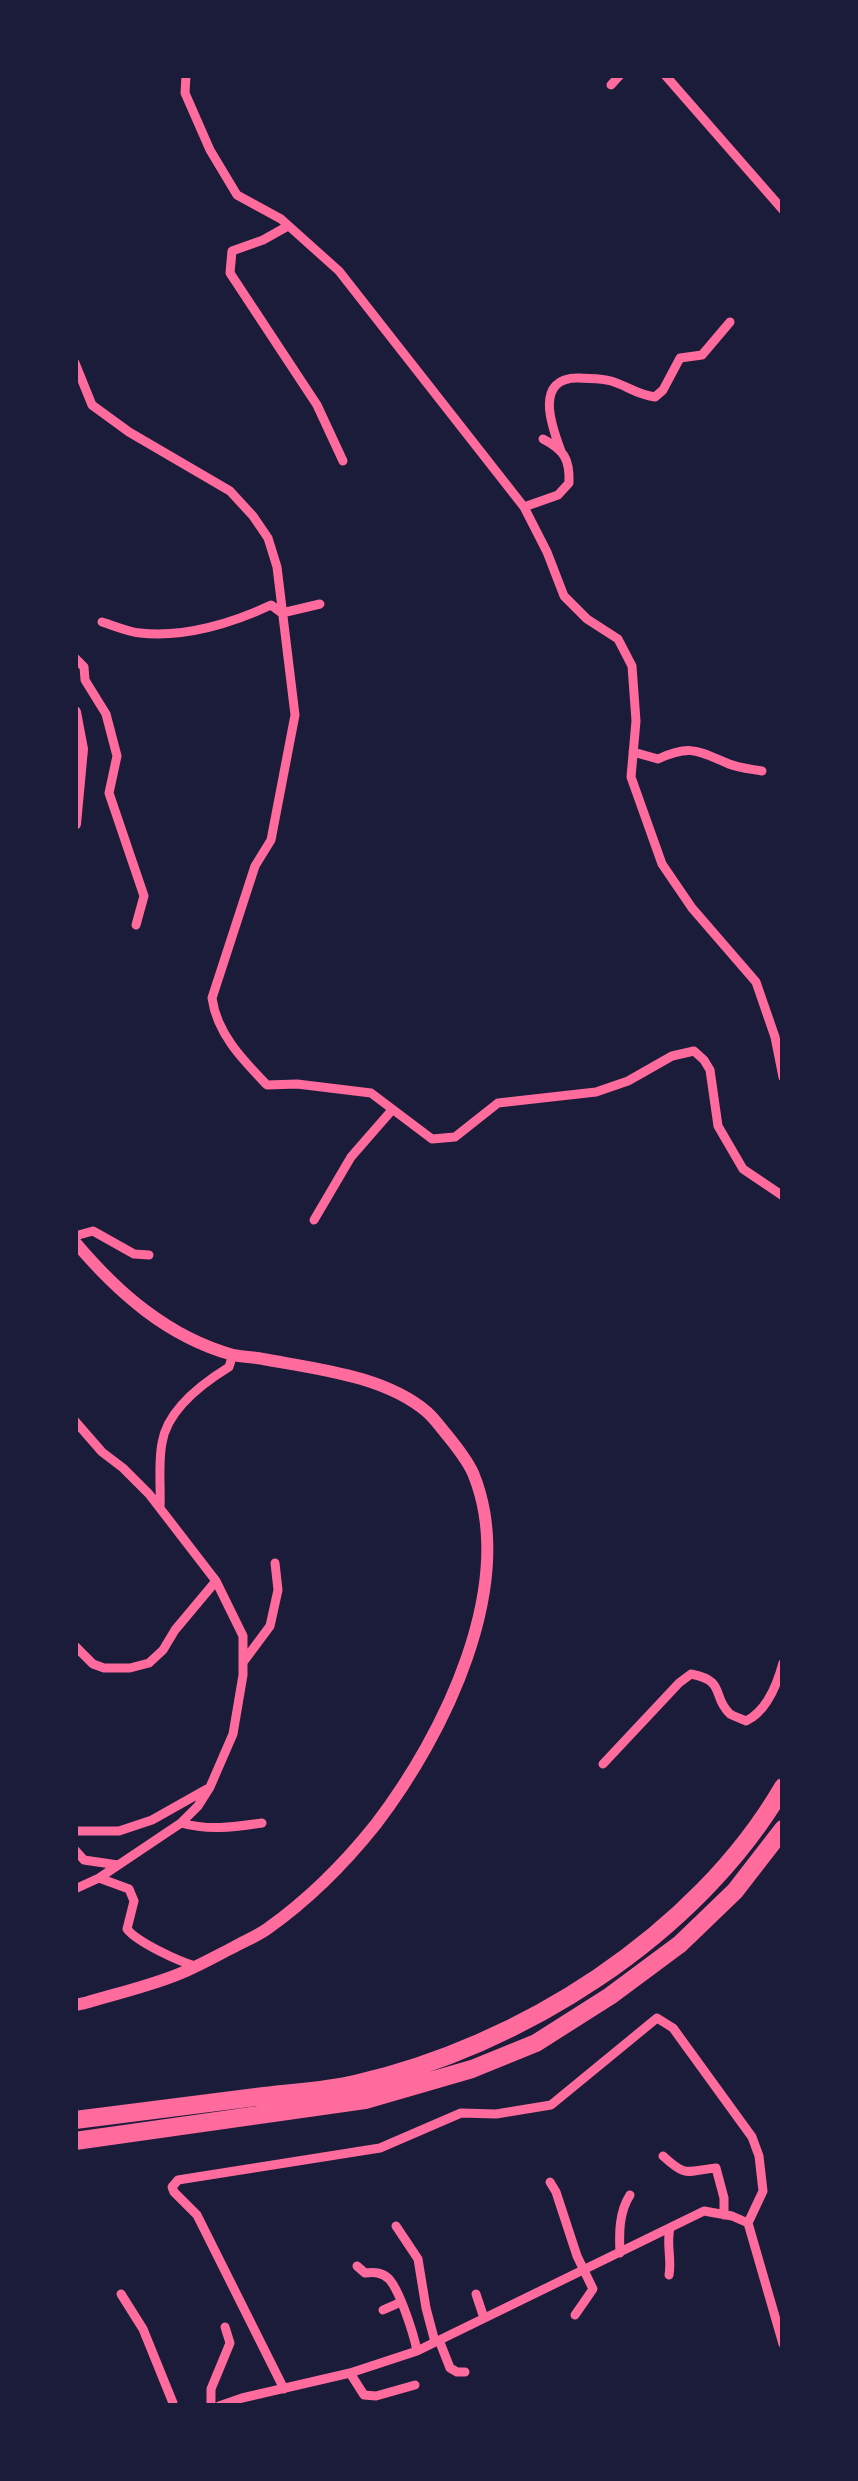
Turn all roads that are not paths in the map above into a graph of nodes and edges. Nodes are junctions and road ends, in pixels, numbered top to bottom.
1 (186, 75) edge
2 (620, 75) edge
3 (665, 75) edge
4 (611, 85) dead end
5 (783, 210) edge
6 (288, 226) junction
7 (730, 322) dead end
8 (75, 363) edge
9 (543, 439) dead end
10 (561, 451) junction
11 (343, 461) dead end
12 (524, 507) junction
13 (320, 604) dead end
14 (282, 613) junction
15 (102, 622) dead end
16 (75, 658) edge
17 (75, 712) edge
18 (633, 752) junction
19 (762, 772) dead end
20 (75, 824) edge
21 (136, 925) dead end
22 (783, 1076) edge
23 (392, 1110) junction
24 (783, 1196) edge
25 (314, 1220) dead end
26 (75, 1239) edge
27 (150, 1255) dead end
28 (233, 1354) junction
29 (75, 1422) edge
30 (160, 1508) junction
31 (275, 1563) dead end
32 (216, 1581) junction
33 (75, 1646) edge
34 (243, 1663) junction
35 (783, 1663) edge
36 (603, 1764) dead end
37 (783, 1786) edge
38 (210, 1788) junction
39 (182, 1823) junction
40 (262, 1823) dead end
41 (783, 1829) edge
42 (75, 1831) edge
43 (75, 1850) edge
44 (118, 1865) junction
45 (99, 1878) junction
46 (75, 1889) edge
47 (195, 1966) junction
48 (75, 2004) edge
49 (75, 2120) edge
50 (75, 2141) edge
51 (663, 2156) dead end
52 (550, 2182) dead end
53 (630, 2195) dead end
54 (724, 2215) junction
55 (748, 2222) junction
56 (396, 2226) dead end
57 (670, 2228) junction
58 (620, 2253) junction
59 (356, 2266) dead end
60 (584, 2270) junction
61 (669, 2275) dead end
62 (122, 2294) dead end
63 (476, 2294) dead end
64 (400, 2302) junction
65 (383, 2310) dead end
66 (576, 2315) dead end
67 (484, 2318) junction
68 (225, 2327) dead end
69 (437, 2341) junction
70 (783, 2344) edge
71 (417, 2350) junction
72 (464, 2372) dead end
73 (350, 2373) junction
74 (416, 2385) dead end
75 (284, 2389) junction
76 (244, 2402) edge
77 (173, 2403) dead end
78 (211, 2406) edge
79 (220, 2406) edge

1 - 6 street
2 - 4 street
3 - 5 street
6 - 11 street
6 - 12 street
7 - 10 street
8 - 14 street
9 - 10 street
10 - 12 street
12 - 18 street
13 - 14 street
14 - 15 street
14 - 23 street
16 - 21 street
17 - 20 main road
18 - 19 street
18 - 22 street
23 - 24 street
23 - 25 street
26 - 27 street
26 - 28 main road
28 - 30 street
28 - 47 main road
29 - 30 street
30 - 32 street
31 - 34 street
32 - 33 street
32 - 34 street
34 - 38 street
35 - 36 street
37 - 49 highway
38 - 39 street
38 - 42 street
39 - 40 street
39 - 44 street
41 - 50 highway
43 - 44 street
44 - 45 street
45 - 46 street
45 - 47 street
47 - 48 main road
51 - 54 street
52 - 60 street
53 - 58 street
54 - 55 street
54 - 57 street
55 - 70 street
55 - 75 street
56 - 69 street
57 - 58 street
57 - 61 street
58 - 60 street
59 - 64 street
60 - 66 street
60 - 67 street
62 - 77 street
63 - 67 street
64 - 65 street
64 - 71 street
67 - 69 street
68 - 78 street
69 - 71 street
69 - 72 street
71 - 73 street
73 - 74 street
73 - 75 street
75 - 76 street
76 - 79 street

